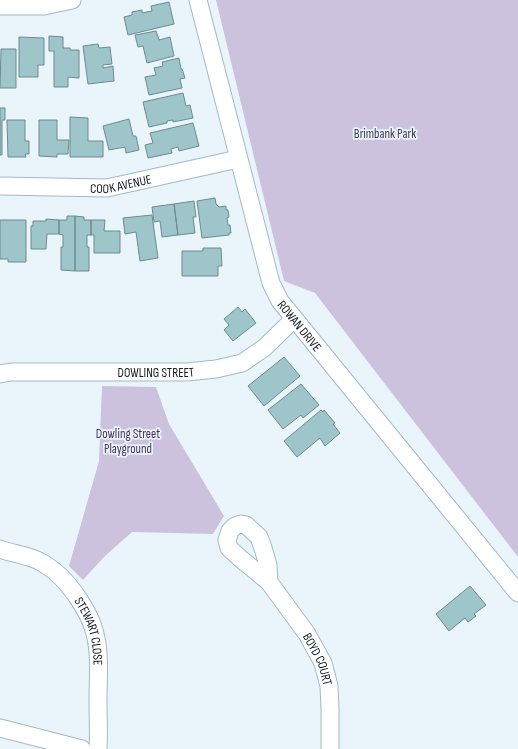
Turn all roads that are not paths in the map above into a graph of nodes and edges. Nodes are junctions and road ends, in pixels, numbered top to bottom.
1 (72, 0) edge
2 (198, 0) edge
3 (0, 6) edge
4 (238, 159) junction
5 (0, 186) edge
6 (294, 319) junction
7 (0, 374) edge
8 (4, 553) edge
9 (269, 582) dead end
10 (518, 593) edge
11 (0, 728) edge
12 (82, 749) edge
13 (98, 749) edge
14 (330, 749) edge

1 - 3 street
2 - 4 street, ROWAN DRIVE
4 - 5 street, COOK AVENUE
4 - 6 street, ROWAN DRIVE
6 - 7 street, DOWLING STREET
6 - 10 street, ROWAN DRIVE
8 - 13 street, STEWART CLOSE
9 - 14 street, BOYD COURT
11 - 12 street

